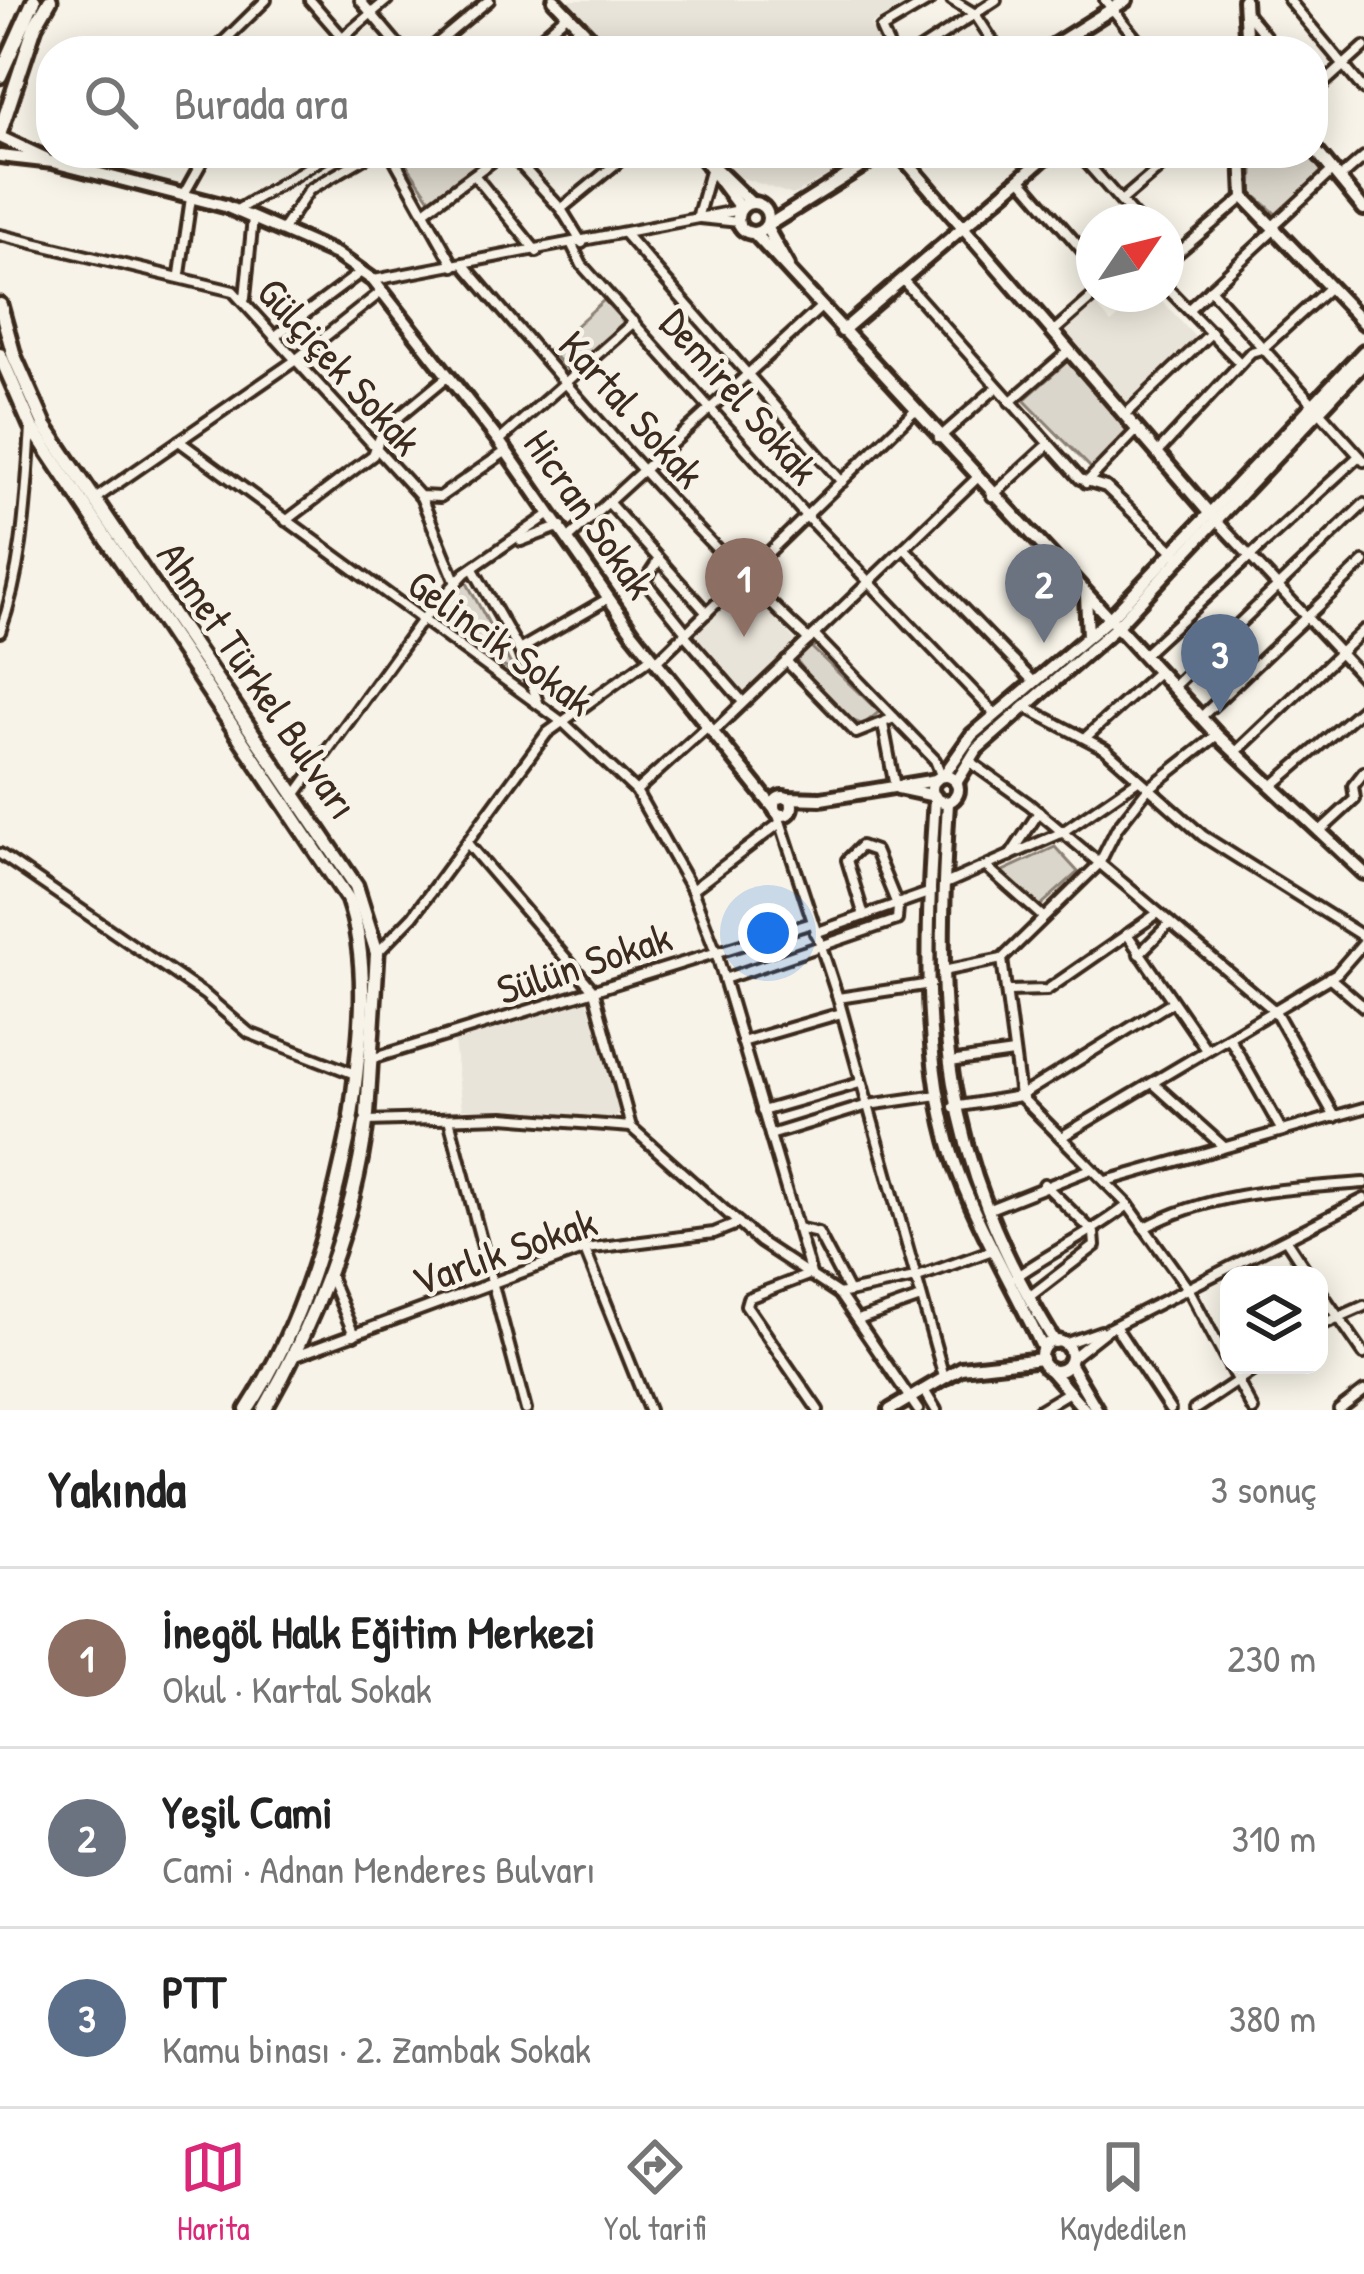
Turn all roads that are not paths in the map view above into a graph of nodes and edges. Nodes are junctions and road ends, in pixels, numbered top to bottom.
1 (34, 0) edge
2 (50, 0) edge
3 (266, 0) edge
4 (310, 0) edge
5 (360, 0) edge
6 (387, 0) edge
7 (489, 0) edge
8 (554, 0) edge
9 (930, 0) edge
10 (952, 0) edge
11 (996, 0) edge
12 (1126, 0) edge
13 (1289, 0) edge
14 (1108, 4) edge
15 (1244, 6) edge
16 (371, 13) junction
17 (568, 14) junction
18 (975, 14) junction
19 (580, 27) junction
20 (230, 36) edge
21 (341, 36) edge
22 (345, 36) edge
23 (390, 36) edge
24 (446, 36) edge
25 (542, 36) edge
26 (570, 36) edge
27 (589, 36) edge
28 (884, 36) edge
29 (941, 36) edge
30 (989, 36) edge
31 (1065, 36) edge
32 (1134, 36) edge
33 (1245, 36) edge
34 (1267, 36) edge
35 (1318, 36) edge
36 (1364, 47) edge
37 (1328, 48) edge
38 (1343, 66) junction
39 (0, 76) edge
40 (1328, 80) edge
41 (1364, 90) edge
42 (0, 136) edge
43 (0, 152) edge
44 (36, 154) edge
45 (1364, 157) edge
46 (36, 159) edge
47 (1328, 166) edge
48 (76, 168) edge
49 (201, 168) edge
50 (307, 168) edge
51 (345, 168) edge
52 (400, 168) edge
53 (486, 168) edge
54 (523, 168) edge
55 (611, 168) edge
56 (708, 168) edge
57 (712, 168) edge
58 (859, 168) edge
59 (912, 168) edge
60 (1033, 168) edge
61 (1091, 168) edge
62 (1160, 168) edge
63 (1243, 168) edge
64 (710, 171) junction
65 (1335, 175) junction
66 (475, 176) junction
67 (1021, 179) junction
68 (814, 196) junction
69 (187, 197) junction
70 (1244, 197) junction
71 (1121, 201) junction
72 (1124, 204) edge
73 (561, 209) junction
74 (1364, 209) edge
75 (237, 210) junction
76 (426, 210) junction
77 (746, 210) junction
78 (254, 216) junction
79 (695, 217) junction
80 (1276, 225) junction
81 (766, 226) junction
82 (964, 227) junction
83 (283, 229) junction
84 (754, 233) junction
85 (625, 234) junction
86 (0, 235) edge
87 (577, 244) junction
88 (1076, 244) edge
89 (1184, 245) edge
90 (537, 252) junction
91 (454, 266) junction
92 (465, 266) junction
93 (361, 272) junction
94 (180, 274) junction
95 (902, 279) junction
96 (377, 286) junction
97 (1330, 287) junction
98 (804, 289) junction
99 (1210, 289) junction
100 (245, 299) junction
101 (1184, 304) edge
102 (0, 305) edge
103 (820, 307) junction
104 (1189, 309) junction
105 (1076, 312) edge
106 (634, 322) junction
107 (1364, 323) edge
108 (842, 331) junction
109 (1054, 331) junction
110 (1212, 332) junction
111 (274, 337) junction
112 (1262, 349) junction
113 (1070, 350) junction
114 (1364, 351) edge
115 (0, 355) edge
116 (293, 362) junction
117 (1240, 362) junction
118 (1364, 363) edge
119 (748, 376) junction
120 (447, 377) junction
121 (565, 384) junction
122 (996, 388) junction
123 (1010, 402) junction
124 (1315, 405) junction
125 (713, 409) junction
126 (913, 412) junction
127 (1125, 415) junction
128 (31, 426) junction
129 (1137, 430) junction
130 (939, 438) junction
131 (179, 441) junction
132 (1048, 445) junction
133 (379, 446) junction
134 (502, 446) junction
135 (1156, 454) junction
136 (1361, 458) edge
137 (646, 469) junction
138 (976, 479) junction
139 (842, 482) junction
140 (1086, 483) junction
141 (421, 496) junction
142 (992, 496) junction
143 (95, 499) junction
144 (608, 502) junction
145 (1364, 504) edge
146 (552, 513) junction
147 (1211, 515) junction
148 (806, 518) junction
149 (285, 521) junction
150 (565, 532) junction
151 (508, 546) junction
152 (906, 550) junction
153 (1176, 554) junction
154 (1246, 556) junction
155 (658, 561) junction
156 (1364, 562) edge
157 (473, 569) junction
158 (744, 578) junction
159 (456, 583) junction
160 (869, 583) junction
161 (1276, 587) junction
162 (1085, 593) junction
163 (609, 598) junction
164 (707, 613) junction
165 (1304, 618) junction
166 (422, 621) junction
167 (1113, 622) junction
168 (1364, 630) edge
169 (0, 632) edge
170 (685, 633) junction
171 (1088, 637) junction
172 (812, 638) junction
173 (519, 650) junction
174 (1143, 655) junction
175 (1341, 655) junction
176 (655, 658) junction
177 (787, 662) junction
178 (1159, 671) junction
179 (1364, 679) edge
180 (1035, 684) junction
181 (1175, 685) junction
182 (743, 701) junction
183 (538, 704) junction
184 (1025, 706) junction
185 (1364, 707) edge
186 (997, 716) junction
187 (894, 718) junction
188 (1200, 718) junction
189 (566, 724) junction
190 (883, 724) junction
191 (713, 727) junction
192 (1217, 736) junction
193 (1084, 738) junction
194 (1236, 752) junction
195 (969, 761) junction
196 (1364, 772) edge
197 (940, 777) junction
198 (1138, 780) junction
199 (956, 783) junction
200 (895, 788) junction
201 (1270, 788) junction
202 (1147, 790) junction
203 (636, 791) junction
204 (296, 794) junction
205 (1357, 794) junction
206 (939, 799) junction
207 (1364, 803) edge
208 (781, 809) junction
209 (1039, 812) junction
210 (1319, 832) junction
211 (1061, 833) junction
212 (467, 843) junction
213 (0, 854) edge
214 (1007, 860) junction
215 (1099, 864) junction
216 (989, 869) junction
217 (1364, 873) edge
218 (945, 884) junction
219 (692, 890) junction
220 (932, 891) junction
221 (897, 904) junction
222 (1158, 913) junction
223 (863, 916) junction
224 (1043, 917) junction
225 (1170, 923) junction
226 (813, 928) junction
227 (1127, 934) junction
228 (1364, 940) edge
229 (822, 949) junction
230 (716, 952) junction
231 (377, 953) junction
232 (1139, 954) junction
233 (1002, 958) junction
234 (943, 970) junction
235 (1329, 977) junction
236 (724, 979) junction
237 (932, 984) junction
238 (1008, 991) junction
239 (594, 992) junction
240 (838, 998) junction
241 (1172, 1002) junction
242 (1364, 1007) edge
243 (1275, 1011) junction
244 (838, 1014) junction
245 (1230, 1039) junction
246 (741, 1042) junction
247 (1206, 1048) junction
248 (1013, 1053) junction
249 (374, 1058) junction
250 (946, 1063) junction
251 (356, 1075) junction
252 (860, 1083) junction
253 (1154, 1084) junction
254 (938, 1095) junction
255 (1021, 1096) junction
256 (868, 1105) junction
257 (953, 1108) junction
258 (1364, 1108) edge
259 (762, 1111) junction
260 (1335, 1117) junction
261 (360, 1119) junction
262 (449, 1119) junction
263 (631, 1127) junction
264 (1282, 1132) junction
265 (770, 1135) junction
266 (1061, 1137) junction
267 (1225, 1148) junction
268 (1091, 1169) junction
269 (1105, 1181) junction
270 (1364, 1183) edge
271 (1044, 1184) junction
272 (1364, 1199) edge
273 (1128, 1205) junction
274 (987, 1210) junction
275 (740, 1223) junction
276 (797, 1228) junction
277 (1144, 1228) junction
278 (1094, 1233) junction
279 (1286, 1240) junction
280 (585, 1249) junction
281 (990, 1251) junction
282 (1304, 1266) edge
283 (328, 1271) junction
284 (811, 1274) junction
285 (1016, 1277) junction
286 (915, 1278) junction
287 (490, 1285) junction
288 (1189, 1290) junction
289 (844, 1293) junction
290 (1028, 1298) junction
291 (918, 1299) junction
292 (1328, 1302) edge
293 (1364, 1306) edge
294 (1336, 1314) junction
295 (859, 1320) junction
296 (1328, 1320) edge
297 (1112, 1327) junction
298 (354, 1335) junction
299 (1050, 1353) junction
300 (1364, 1354) edge
301 (293, 1357) junction
302 (1070, 1361) junction
303 (1248, 1374) edge
304 (944, 1377) junction
305 (1237, 1381) junction
306 (924, 1390) junction
307 (1071, 1390) junction
308 (1364, 1391) edge
309 (910, 1398) junction
310 (266, 1409) edge
311 (247, 1410) edge
312 (526, 1410) edge
313 (649, 1410) edge
314 (818, 1410) edge
315 (890, 1410) edge
316 (918, 1410) edge
317 (936, 1410) edge
318 (1039, 1410) edge
319 (1085, 1410) edge
320 (1097, 1410) edge
321 (1170, 1410) edge
322 (1194, 1410) edge
323 (1253, 1410) edge
324 (1339, 1410) edge

1 - 39 main road
2 - 42 main road
3 - 20 street
4 - 21 street
5 - 16 street
6 - 16 street
7 - 24 street
8 - 17 main road
9 - 28 street
10 - 18 street
11 - 18 street
12 - 14 main road
13 - 35 street
14 - 31 main road
14 - 32 street
15 - 33 main road
15 - 34 street
16 - 22 street
16 - 23 street
17 - 19 main road
17 - 25 street
18 - 29 street
18 - 30 street
19 - 26 street
19 - 27 main road
36 - 38 street
37 - 38 street
38 - 40 street
38 - 41 street
42 - 43 main road
42 - 44 main road
43 - 46 main road
45 - 65 street
47 - 65 main road
48 - 69 main road, Hicran Sokak
49 - 69 street
50 - 75 street
51 - 83 street
52 - 76 street
53 - 66 street
54 - 73 street, Demirel Sokak
55 - 73 street
56 - 64 main road
57 - 77 main road
58 - 68 main road
59 - 82 main road
60 - 67 main road
61 - 71 street
62 - 71 street
63 - 70 main road
64 - 77 main road
64 - 79 street
65 - 74 main road
65 - 80 street
66 - 76 street
66 - 90 street
67 - 82 main road
67 - 88 street
68 - 77 main road
68 - 81 main road
69 - 75 main road, Hicran Sokak
69 - 94 street
70 - 80 main road
70 - 89 street
71 - 72 street
73 - 87 street, Demirel Sokak
75 - 78 main road, Hicran Sokak
76 - 91 street
77 - 79 street
77 - 81 main road
77 - 84 main road
78 - 83 main road, Hicran Sokak
78 - 100 street
79 - 85 street
80 - 97 main road
80 - 99 street
81 - 84 main road
81 - 98 main road
82 - 95 main road
82 - 109 main road
83 - 93 main road, Hicran Sokak
84 - 98 main road
85 - 87 street
85 - 119 street
86 - 94 street, Gülçiçek Sokak
87 - 90 street
87 - 106 street, Demirel Sokak
90 - 92 street
91 - 92 street
91 - 96 street
92 - 121 street, Kartal Sokak
93 - 96 main road, Hicran Sokak
93 - 111 street
94 - 100 street, Gülçiçek Sokak
95 - 108 main road
95 - 122 street
96 - 116 street
96 - 120 main road, Hicran Sokak
97 - 107 main road
97 - 112 street
98 - 103 main road
99 - 104 street
99 - 112 street
100 - 111 street, Gülçiçek Sokak
101 - 104 street
102 - 143 main road, Ahmet Türkel Bulvarı
103 - 108 main road
103 - 119 street
104 - 110 street
105 - 109 street
106 - 121 street, Gülçiçek Sokak
106 - 125 street, Demirel Sokak
108 - 126 main road
109 - 113 main road
110 - 117 street
110 - 127 street
111 - 116 street, Gülçiçek Sokak
112 - 117 street
112 - 124 street
113 - 123 street
113 - 127 main road
114 - 124 main road
115 - 128 main road, Ahmet Türkel Bulvarı
116 - 131 street
116 - 133 street, Gülçiçek Sokak
117 - 135 street
118 - 124 main road
119 - 125 street
119 - 139 street
120 - 133 street
120 - 134 main road, Hicran Sokak
121 - 134 street, Gülçiçek Sokak
121 - 137 street, Kartal Sokak
122 - 123 street
122 - 130 street
123 - 132 street
124 - 136 street
124 - 147 main road
125 - 137 street
125 - 148 street, Demirel Sokak
126 - 130 main road
126 - 139 street
127 - 129 main road
128 - 169 street
128 - 251 main road, Ahmet Türkel Bulvarı
129 - 135 main road
129 - 140 street
130 - 138 main road
131 - 143 street
131 - 149 street, Gelincik Sokak
132 - 140 street
132 - 142 street
133 - 141 street, Gülçiçek Sokak
133 - 149 street
134 - 141 street, Gülçiçek Sokak
134 - 146 main road, Hicran Sokak
135 - 147 main road
136 - 154 street
137 - 144 street
137 - 158 street, Kartal Sokak
138 - 142 main road
138 - 152 street
139 - 148 street
140 - 153 street
141 - 159 street, Gülçiçek Sokak
142 - 162 main road
143 - 204 main road, Ahmet Türkel Bulvarı
144 - 150 street
144 - 155 street
145 - 161 street
146 - 150 main road, Hicran Sokak
146 - 151 street
147 - 153 main road
147 - 154 street
148 - 158 street
148 - 160 street, Demirel Sokak
149 - 166 street, Gelincik Sokak
150 - 151 street
150 - 163 main road, Hicran Sokak
151 - 157 street
152 - 160 street
152 - 180 street
153 - 167 main road
154 - 161 street
154 - 174 street
155 - 164 street
155 - 170 street
156 - 165 street
157 - 159 street
157 - 173 street
158 - 164 street
158 - 172 street, Kartal Sokak
159 - 166 street
160 - 172 street
160 - 186 street, Demirel Sokak
161 - 165 street
161 - 181 street
162 - 167 main road
162 - 171 main road
163 - 173 street
163 - 176 main road, Hicran Sokak
164 - 170 street
165 - 175 street
165 - 188 street
166 - 183 street, Gelincik Sokak
166 - 204 street
167 - 171 main road
167 - 174 main road
167 - 184 main road
168 - 175 street
170 - 176 street
170 - 182 street
171 - 180 main road
172 - 177 street
172 - 187 street, Kartal Sokak
173 - 183 street
174 - 178 main road
175 - 179 street
175 - 194 street
176 - 189 street
176 - 191 main road, Hicran Sokak
177 - 182 street
177 - 190 street
178 - 181 main road
178 - 193 street
180 - 186 main road
181 - 188 main road
182 - 191 street
183 - 189 street, Gelincik Sokak
184 - 193 street
184 - 195 main road
185 - 201 street
186 - 197 main road
187 - 190 street
187 - 197 street, Kartal Sokak
188 - 192 main road
189 - 203 street, Gelincik Sokak
189 - 212 street
190 - 200 street
191 - 203 street
191 - 208 main road, Hicran Sokak
192 - 194 main road
192 - 202 street
193 - 198 street
194 - 201 main road
195 - 199 main road
195 - 209 street
196 - 205 street
197 - 199 main road
197 - 200 main road
197 - 206 main road
198 - 202 street
198 - 211 street
199 - 206 main road
200 - 206 main road
200 - 208 main road
201 - 210 main road
202 - 215 street
202 - 228 street
203 - 219 street, Gelincik Sokak
204 - 231 main road, Ahmet Türkel Bulvarı
205 - 207 street
205 - 210 street
206 - 218 main road
206 - 220 main road
208 - 219 street
208 - 226 street
209 - 211 street
209 - 214 street
210 - 217 main road
211 - 214 street
211 - 215 street
212 - 231 street
212 - 239 street
213 - 251 street
214 - 216 street
215 - 222 street
215 - 224 street
216 - 218 street
216 - 224 street
218 - 234 main road
219 - 230 street, Gelincik Sokak
220 - 221 street, Sülün Sokak
220 - 237 main road
221 - 223 street, Sülün Sokak
221 - 223 street
221 - 229 street
222 - 225 street
222 - 227 street
223 - 226 street, Sülün Sokak
224 - 233 street
225 - 232 street
225 - 243 street
226 - 229 street
226 - 230 street, Sülün Sokak
227 - 232 street
227 - 238 street
228 - 235 street
229 - 236 street
229 - 240 street
230 - 236 street, Gelincik Sokak
230 - 239 street, Sülün Sokak
231 - 249 main road, Ahmet Türkel Bulvarı
232 - 241 street
233 - 234 street
233 - 238 street
234 - 250 main road
235 - 242 street
235 - 243 street
236 - 246 street, Gelincik Sokak
237 - 240 street
237 - 254 main road
238 - 248 street
239 - 249 street, Sülün Sokak
239 - 263 street
240 - 244 street
241 - 247 street
241 - 255 street
243 - 245 street
243 - 260 street
244 - 246 street
244 - 252 street
245 - 247 street
245 - 264 street
246 - 259 street, Gelincik Sokak
247 - 253 street
248 - 250 street
248 - 255 street
249 - 261 main road, Ahmet Türkel Bulvarı
250 - 257 main road
251 - 261 main road, Ahmet Türkel Bulvarı
252 - 256 street
252 - 259 street
253 - 266 street
253 - 267 street
254 - 256 street
254 - 281 main road
255 - 257 street
255 - 266 street
256 - 265 street
256 - 286 street
257 - 274 main road
258 - 260 street
259 - 265 street, Gelincik Sokak
260 - 264 street
261 - 262 street
261 - 283 main road, Ahmet Türkel Bulvarı
261 - 311 main road, Ahmet Türkel Bulvarı
262 - 263 street
262 - 287 street
263 - 275 street
264 - 267 street
265 - 276 street, Gelincik Sokak
266 - 268 street
267 - 269 street
268 - 269 street
268 - 271 street
269 - 273 street
270 - 277 street
271 - 274 street
271 - 278 street
272 - 279 street
273 - 277 street
273 - 278 street
274 - 285 main road
275 - 280 street, Varlık Sokak
275 - 284 street
276 - 284 street, Gelincik Sokak
276 - 289 street
277 - 288 street
278 - 285 street
278 - 290 street
279 - 282 street
279 - 288 street
280 - 287 street, Varlık Sokak
280 - 313 street
281 - 286 street
281 - 299 main road
283 - 298 street
283 - 301 main road, Ahmet Türkel Bulvarı
284 - 289 street
284 - 314 street
285 - 290 main road
286 - 289 street
286 - 291 street
287 - 298 street, Varlık Sokak
287 - 312 street
288 - 297 street
288 - 305 street
289 - 295 street
290 - 299 main road
291 - 295 street
291 - 304 street
292 - 294 street
293 - 294 street
294 - 296 street
294 - 300 street
295 - 309 street
297 - 299 street
297 - 302 street
297 - 321 street
298 - 301 street, Varlık Sokak
299 - 302 main road
299 - 302 main road
299 - 304 main road
299 - 307 main road
301 - 310 main road, Ahmet Türkel Bulvarı
302 - 320 main road
303 - 305 street
304 - 306 main road
305 - 322 street
305 - 323 street
306 - 309 main road
306 - 317 street
307 - 318 street
307 - 319 main road
308 - 324 street
309 - 315 main road
309 - 316 street

